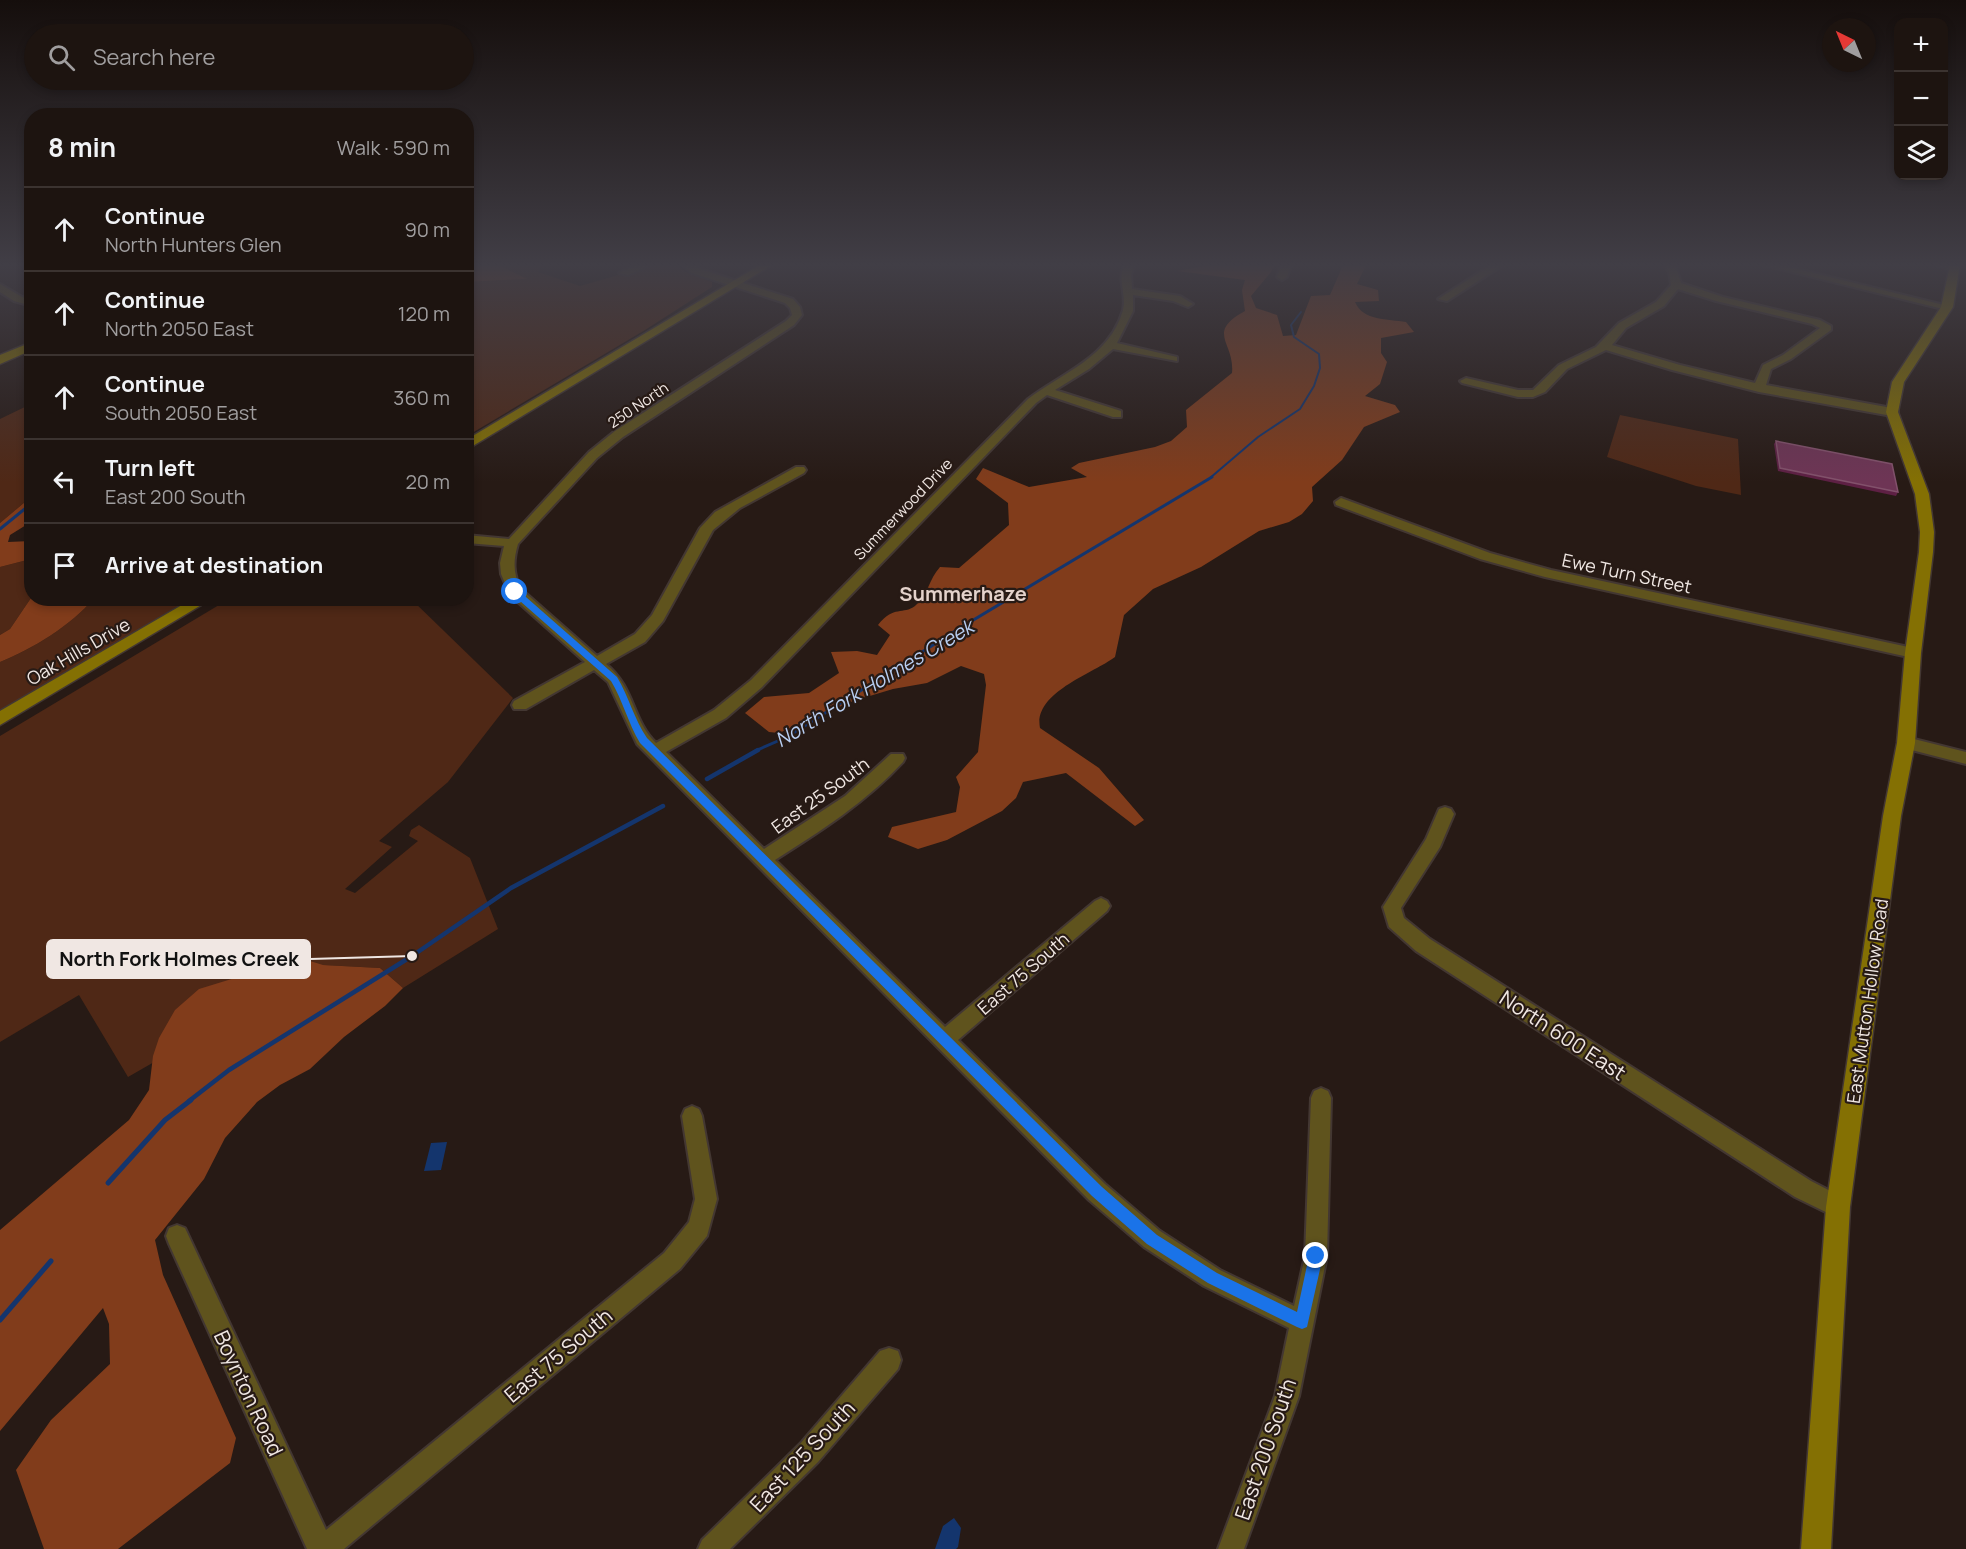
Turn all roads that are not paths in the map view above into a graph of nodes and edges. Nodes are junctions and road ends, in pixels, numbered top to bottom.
1 (646, 337) edge
2 (768, 337) edge
3 (1115, 337) edge
4 (1611, 337) edge
5 (1814, 337) edge
6 (1927, 337) edge
7 (1111, 345) junction
8 (1605, 346) junction
9 (24, 349) edge
10 (1173, 359) dead end
11 (0, 360) edge
12 (1466, 381) dead end
13 (1759, 389) junction
14 (1044, 390) junction
15 (1892, 412) junction
16 (1117, 414) dead end
17 (474, 441) edge
18 (800, 470) dead end
19 (1341, 502) dead end
20 (474, 540) edge
21 (512, 543) junction
22 (192, 606) edge
23 (1913, 653) junction
24 (595, 663) junction
25 (520, 705) dead end
26 (0, 719) edge
27 (1906, 743) junction
28 (654, 751) junction
29 (897, 758) dead end
30 (1966, 758) edge
31 (1444, 814) dead end
32 (763, 859) junction
33 (1101, 906) dead end
34 (944, 1040) junction
35 (1321, 1098) dead end
36 (692, 1116) dead end
37 (1838, 1207) junction
38 (177, 1236) dead end
39 (1302, 1322) junction
40 (890, 1360) dead end
41 (322, 1549) edge
42 (711, 1549) edge
43 (1231, 1549) edge
44 (1816, 1549) edge

1 - 17 street
2 - 21 street, 250 North
3 - 7 street, Summerwood Drive
4 - 8 street
5 - 13 street
6 - 15 street
7 - 10 street
7 - 14 street, Summerwood Drive
8 - 12 street
8 - 13 street
9 - 11 street
13 - 15 street
14 - 16 street
14 - 28 street, Summerwood Drive
15 - 23 street, East Mutton Hollow Road
18 - 24 street
19 - 23 street, Ewe Turn Street
20 - 21 street
21 - 24 street
22 - 26 street, Oak Hills Drive
23 - 27 street, East Mutton Hollow Road
24 - 25 street
24 - 28 street
27 - 30 street
27 - 37 street, East Mutton Hollow Road
28 - 32 street
29 - 32 street, East 25 South
31 - 37 street, North 600 East
32 - 34 street
33 - 34 street, East 75 South
34 - 39 street
35 - 39 street, East 200 South
36 - 41 street, East 75 South
37 - 44 street, East Mutton Hollow Road
38 - 41 street, Boynton Road
39 - 43 street, East 200 South
40 - 42 street, East 125 South

